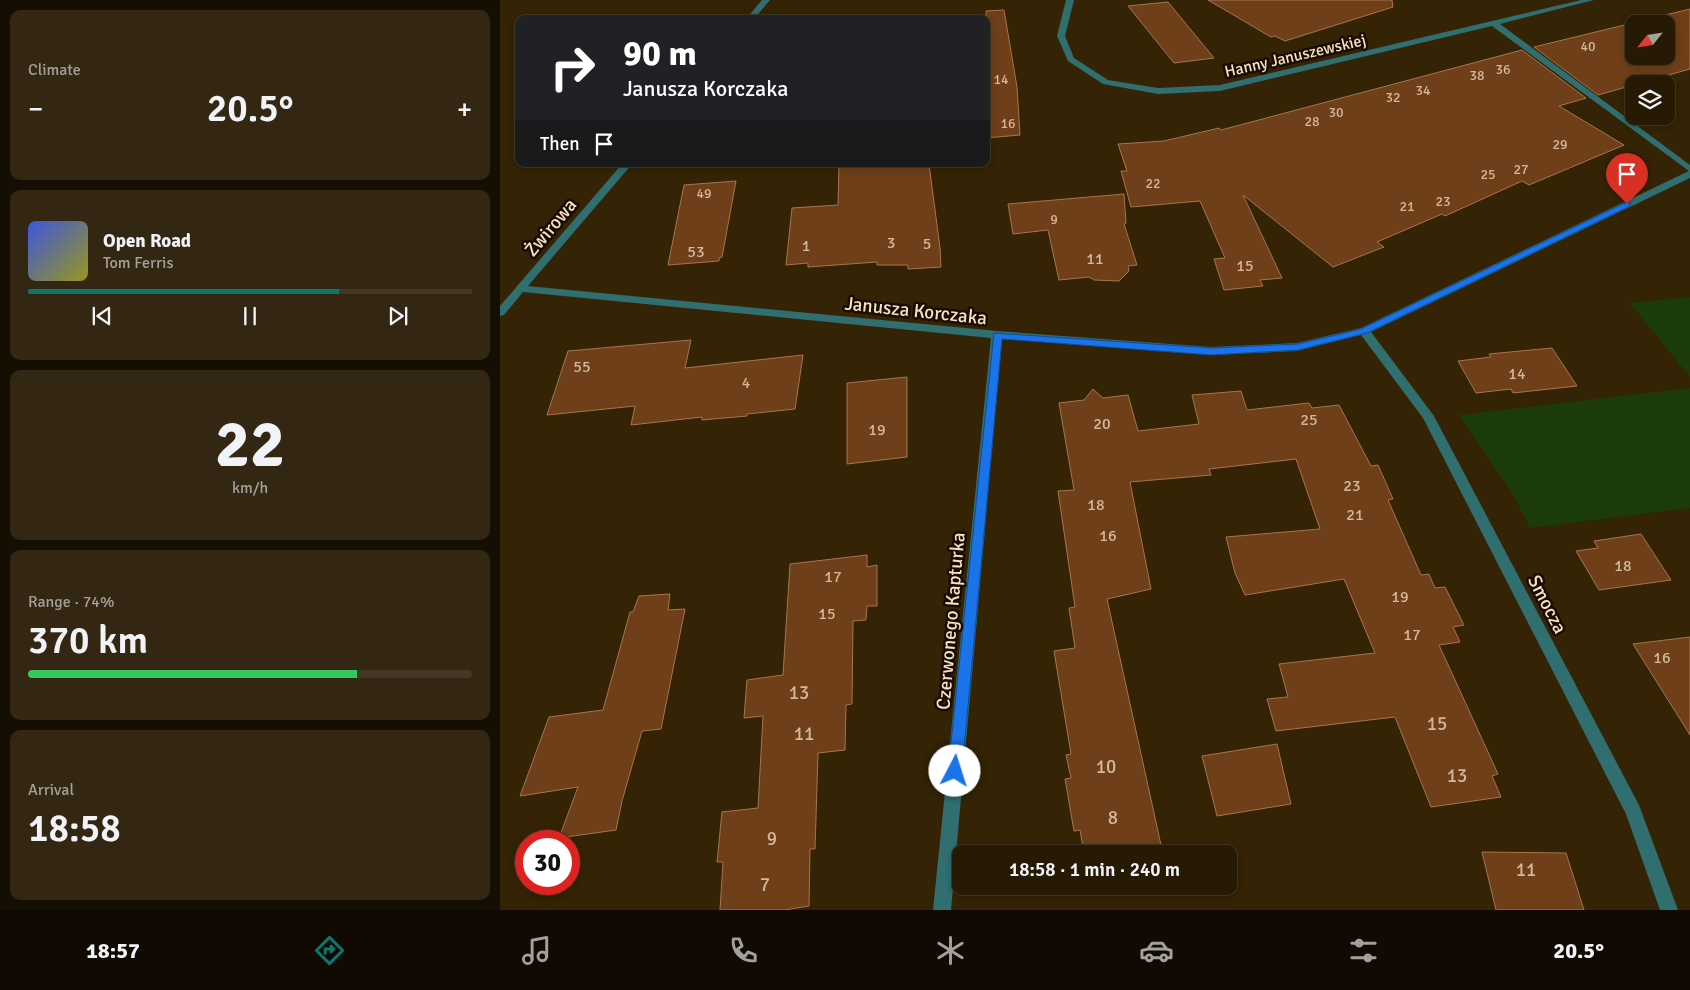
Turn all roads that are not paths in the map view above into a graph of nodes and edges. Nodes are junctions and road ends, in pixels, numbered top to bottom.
1 (766, 0) edge
2 (1070, 0) edge
3 (1590, 0) edge
4 (753, 15) edge
5 (1495, 24) junction
6 (624, 167) edge
7 (1690, 169) edge
8 (1690, 174) edge
9 (521, 289) junction
10 (500, 313) edge
11 (1364, 331) junction
12 (997, 335) junction
13 (942, 910) edge
14 (1669, 910) edge

1 - 4 street
2 - 5 street, Hanny Januszewskiej
3 - 5 street, Hanny Januszewskiej
5 - 7 street
6 - 9 street, Żwirowa
8 - 11 street, Janusza Korczaka
9 - 10 street, Żwirowa
9 - 12 street, Janusza Korczaka
11 - 12 street, Janusza Korczaka
11 - 14 street, Smocza
12 - 13 street, Czerwonego Kapturka

